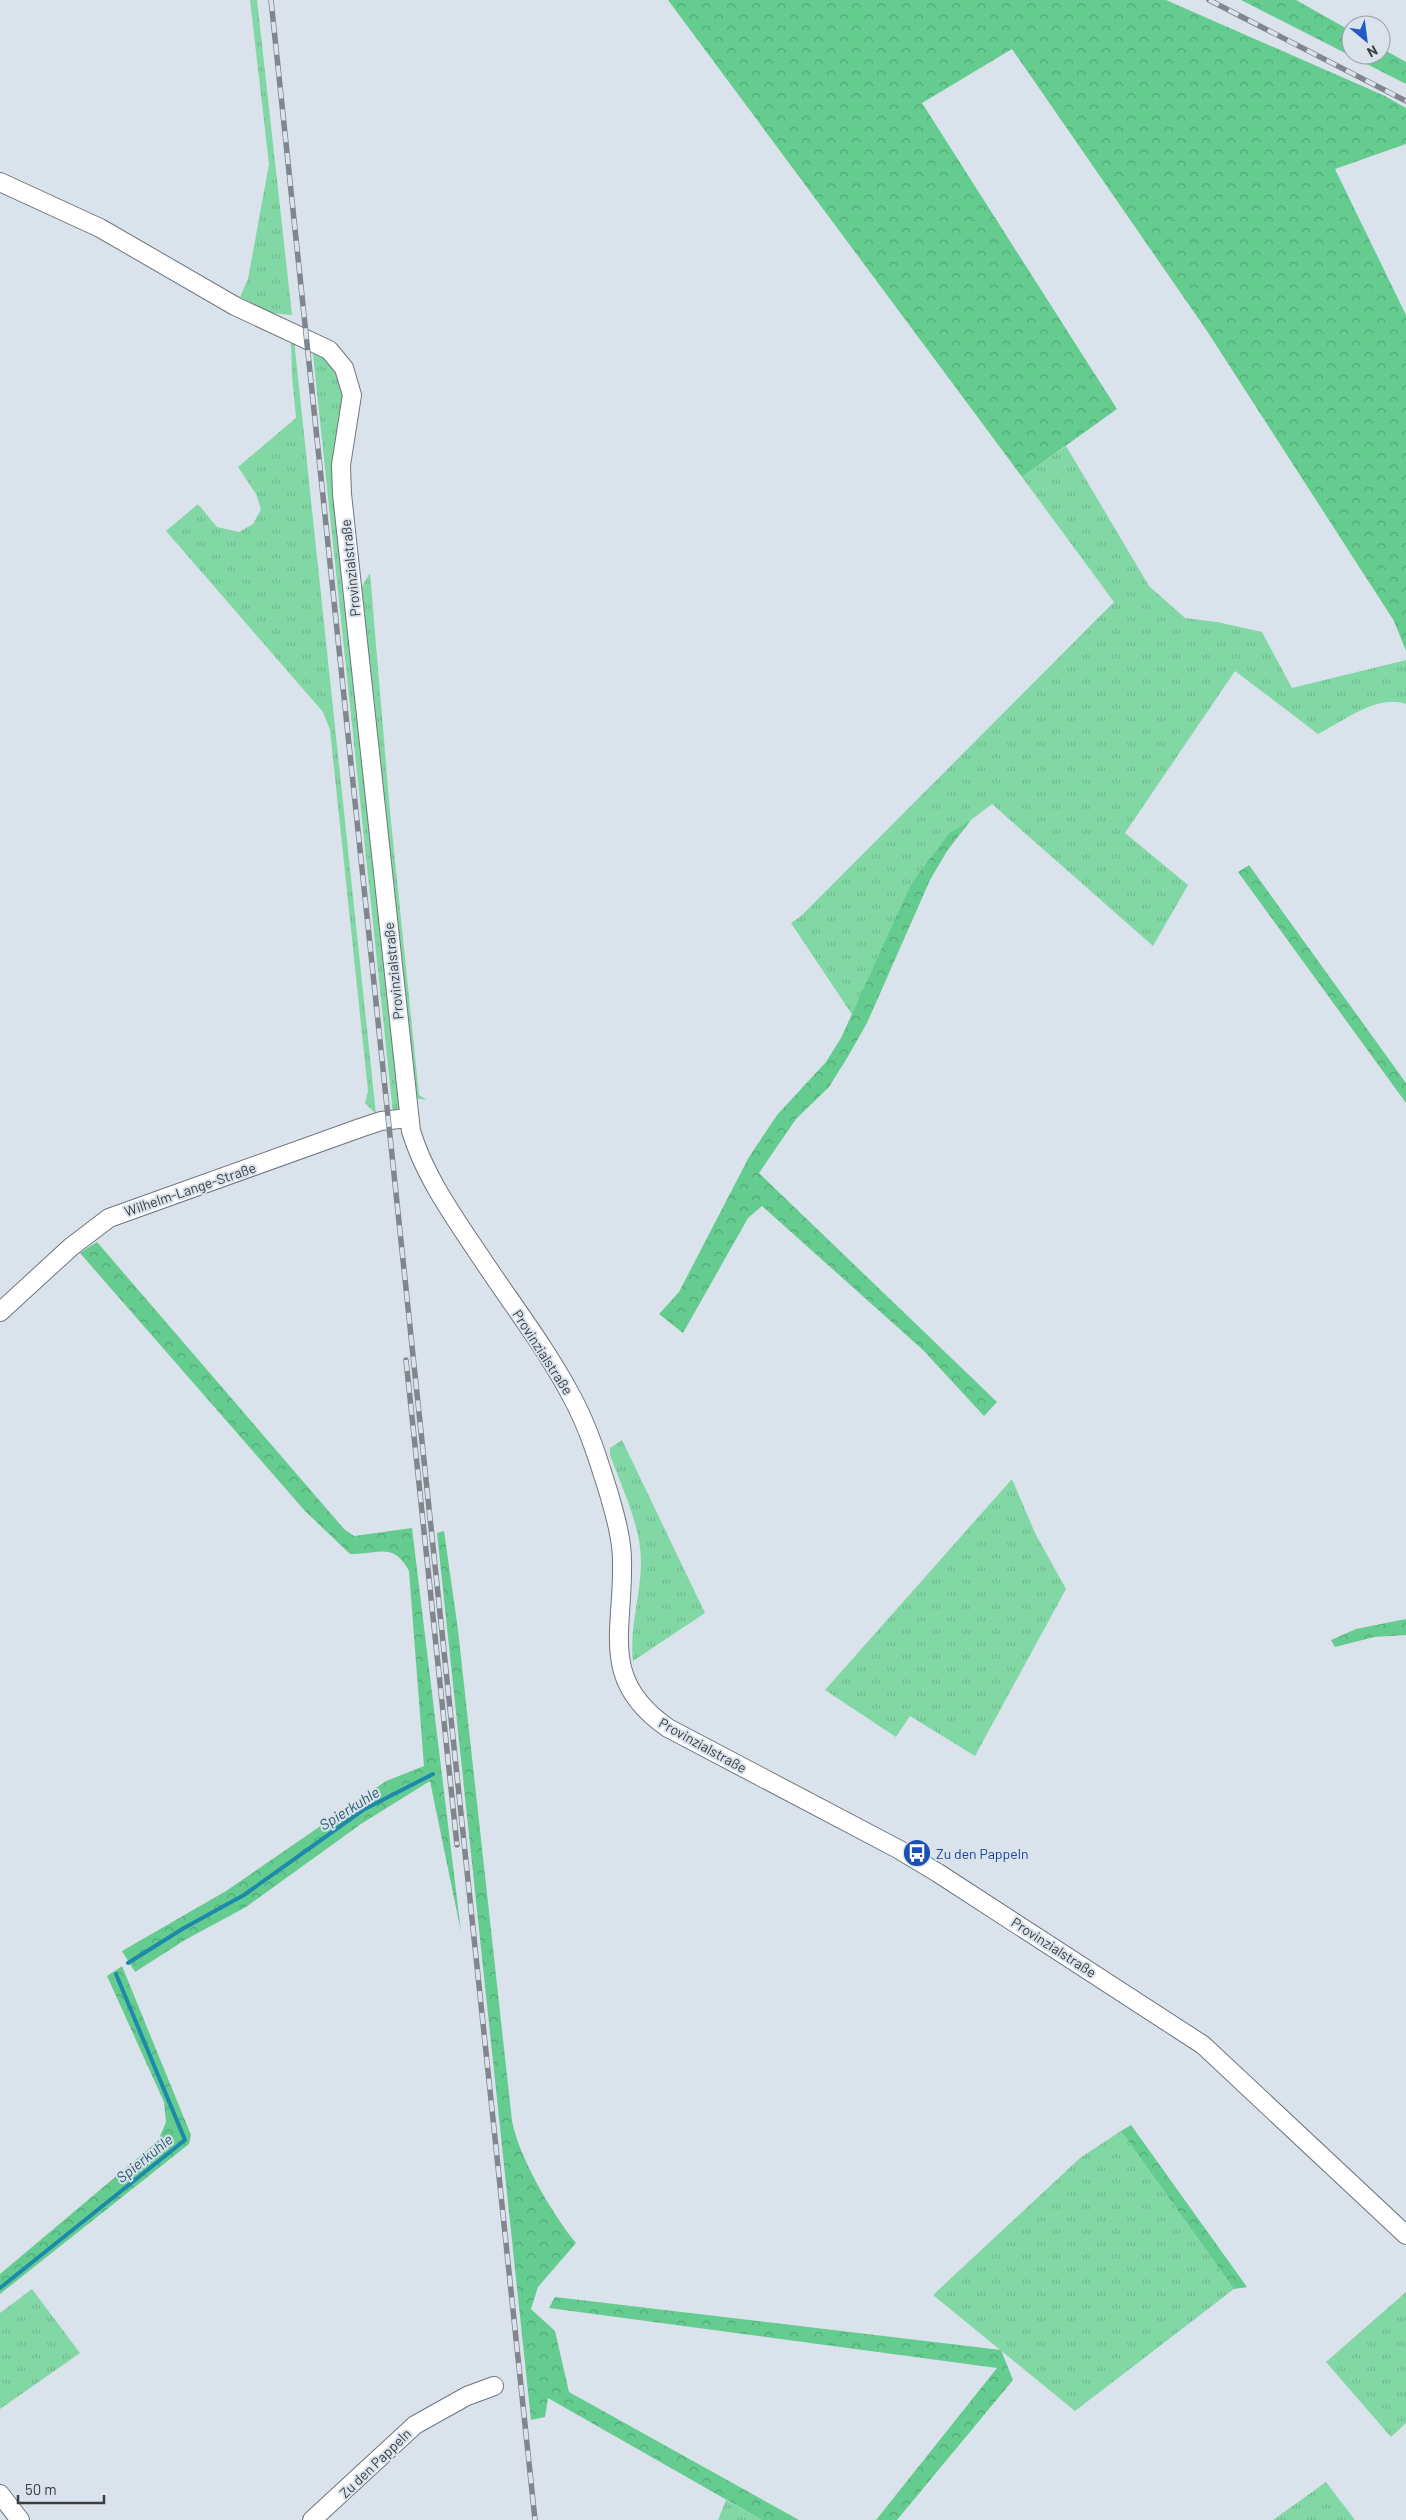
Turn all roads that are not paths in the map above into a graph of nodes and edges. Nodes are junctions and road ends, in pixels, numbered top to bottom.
1 (0, 182) edge
2 (408, 1118) junction
3 (0, 1312) edge
4 (1406, 2234) edge
5 (494, 2386) dead end
6 (0, 2494) edge
7 (20, 2520) edge
8 (312, 2520) edge

1 - 2 street, Provinzialstraße
2 - 3 street, Wilhelm-Lange-Straße
2 - 4 street, Provinzialstraße
5 - 8 street, Zu den Pappeln
6 - 7 street

